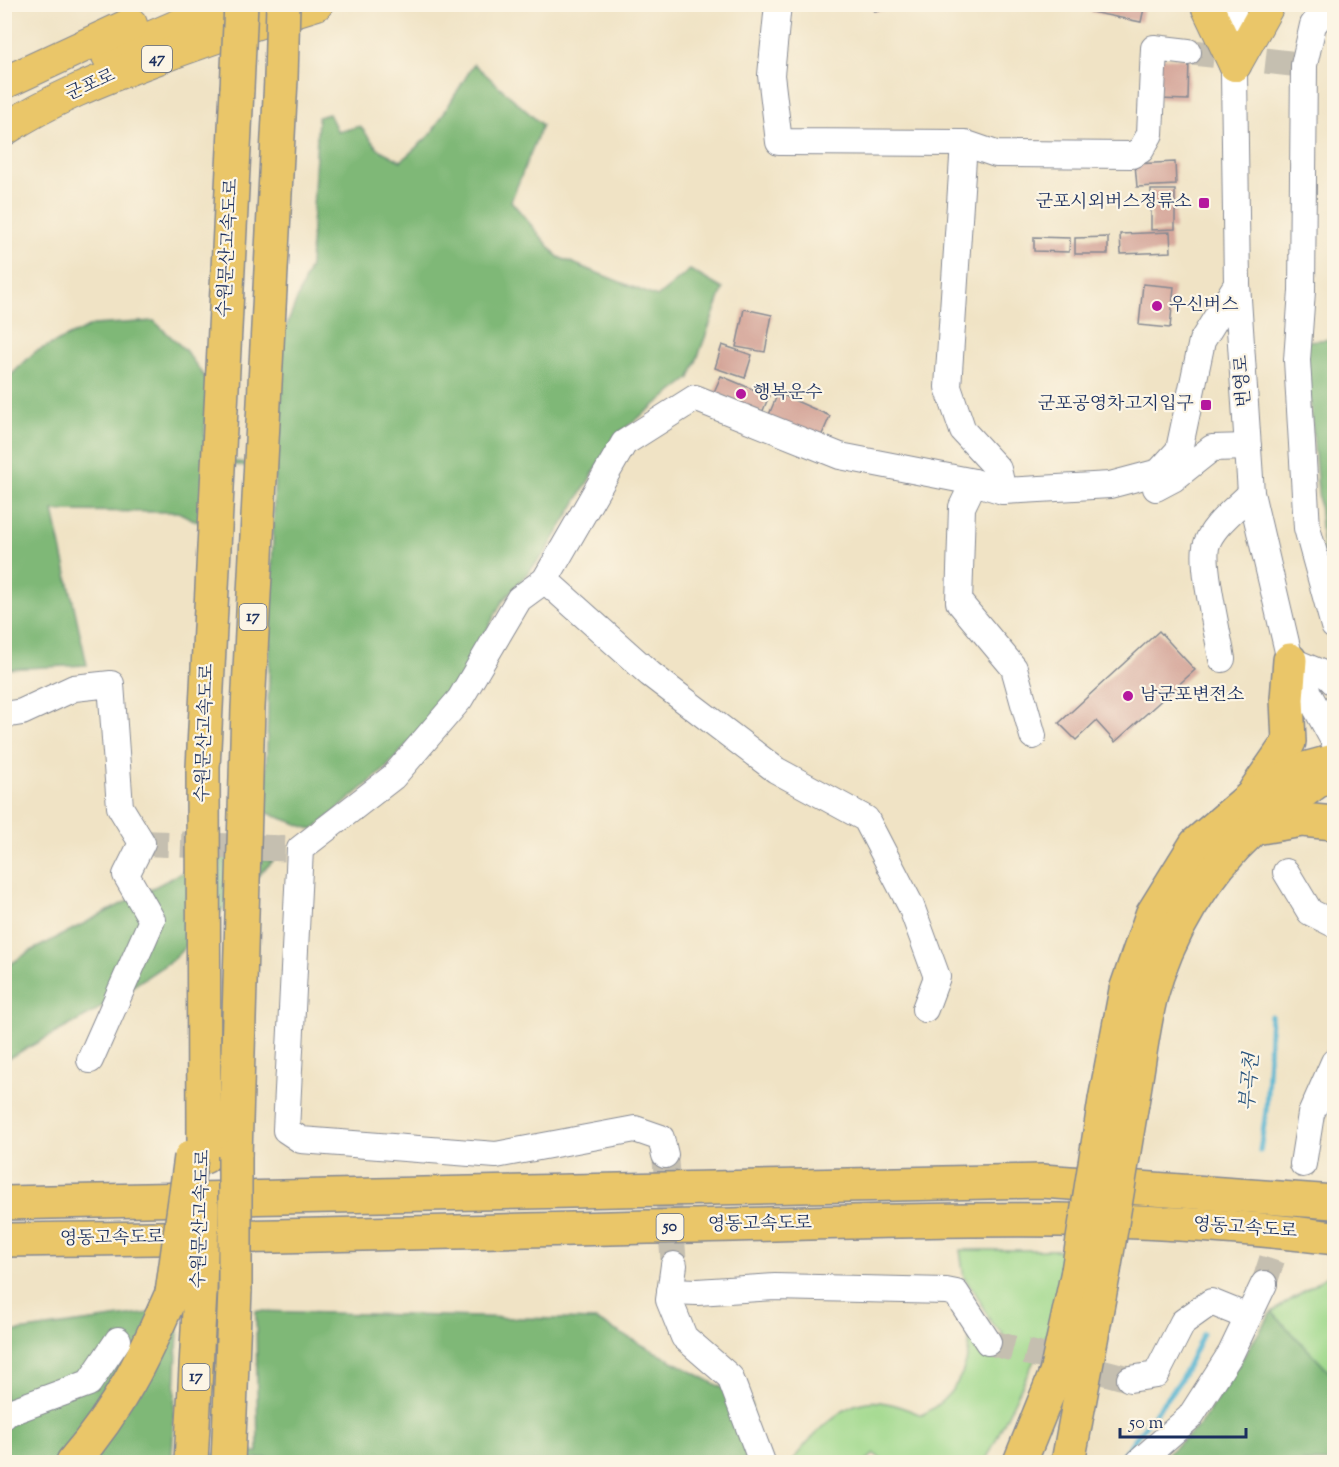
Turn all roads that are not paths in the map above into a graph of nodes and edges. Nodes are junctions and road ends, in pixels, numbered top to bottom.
1 (125, 4) edge
2 (179, 4) edge
3 (228, 4) edge
4 (242, 4) edge
5 (283, 4) edge
6 (317, 4) edge
7 (778, 4) edge
8 (1206, 4) edge
9 (1233, 4) edge
10 (1269, 4) edge
11 (1335, 7) edge
12 (1188, 52) tunnel mouth
13 (4, 59) edge
14 (1235, 65) junction
15 (4, 83) edge
16 (4, 107) edge
17 (4, 130) edge
18 (964, 143) junction
19 (1237, 284) junction
20 (1248, 447) junction
21 (975, 482) junction
22 (1110, 485) junction
23 (1003, 491) junction
24 (1251, 494) junction
25 (545, 580) junction
26 (1335, 626) edge
27 (1222, 659) dead end
28 (1290, 660) junction
29 (1332, 677) edge
30 (4, 715) edge
31 (1033, 736) dead end
32 (1335, 741) edge
33 (1335, 761) edge
34 (1335, 767) edge
35 (1252, 812) junction
36 (1335, 823) edge
37 (1286, 872) dead end
38 (1335, 924) edge
39 (925, 1009) dead end
40 (90, 1060) dead end
41 (1335, 1062) edge
42 (665, 1155) tunnel mouth
43 (210, 1156) junction
44 (1303, 1164) tunnel mouth
45 (1335, 1202) edge
46 (4, 1203) edge
47 (192, 1238) junction
48 (1335, 1238) edge
49 (4, 1240) edge
50 (4, 1257) edge
51 (674, 1264) tunnel mouth
52 (1091, 1271) junction
53 (1264, 1284) tunnel mouth
54 (670, 1291) junction
55 (186, 1292) junction
56 (1248, 1317) junction
57 (118, 1340) dead end
58 (988, 1342) tunnel mouth
59 (1130, 1379) tunnel mouth
60 (231, 1403) junction
61 (4, 1416) edge
62 (73, 1462) edge
63 (191, 1462) edge
64 (228, 1462) edge
65 (237, 1462) edge
66 (762, 1462) edge
67 (1020, 1462) edge
68 (1068, 1462) edge
69 (1139, 1462) edge

1 - 13 main road
2 - 15 main road, 47
3 - 16 main road, 군포로 / 47
4 - 43 highway, 수원문산고속도로 / 17, bridge
5 - 43 highway, 수원문산고속도로 / 17, bridge
6 - 17 main road, 군포로 / 47
7 - 18 street
8 - 14 main road
9 - 14 street, 번영로
10 - 14 main road
11 - 26 street
12 - 18 street
14 - 19 street, 번영로
18 - 23 street
19 - 20 street, 번영로
19 - 22 street
20 - 22 street
20 - 24 street, 번영로
21 - 23 street
21 - 25 street
21 - 31 street
22 - 23 street
24 - 27 street
24 - 28 street, 번영로
25 - 39 street
25 - 42 street
28 - 29 street
28 - 32 street, 번영로
28 - 35 highway
30 - 40 street
33 - 35 highway
34 - 35 highway
35 - 36 highway
35 - 52 highway, bridge
37 - 38 street
41 - 44 street
43 - 55 highway, 수원문산고속도로 / 17, bridge
43 - 60 highway, 수원문산고속도로 / 17, bridge
45 - 46 highway, 영동고속도로 / 50
47 - 48 highway, 영동고속도로 / 50
47 - 49 highway, 영동고속도로 / 50
47 - 50 highway
51 - 54 street
52 - 67 highway
52 - 68 highway
53 - 56 street
54 - 58 street
54 - 66 street
55 - 62 highway
55 - 63 highway, 수원문산고속도로 / 17
56 - 59 street
56 - 69 street
57 - 61 street
60 - 64 highway, 수원문산고속도로 / 17
60 - 65 highway

